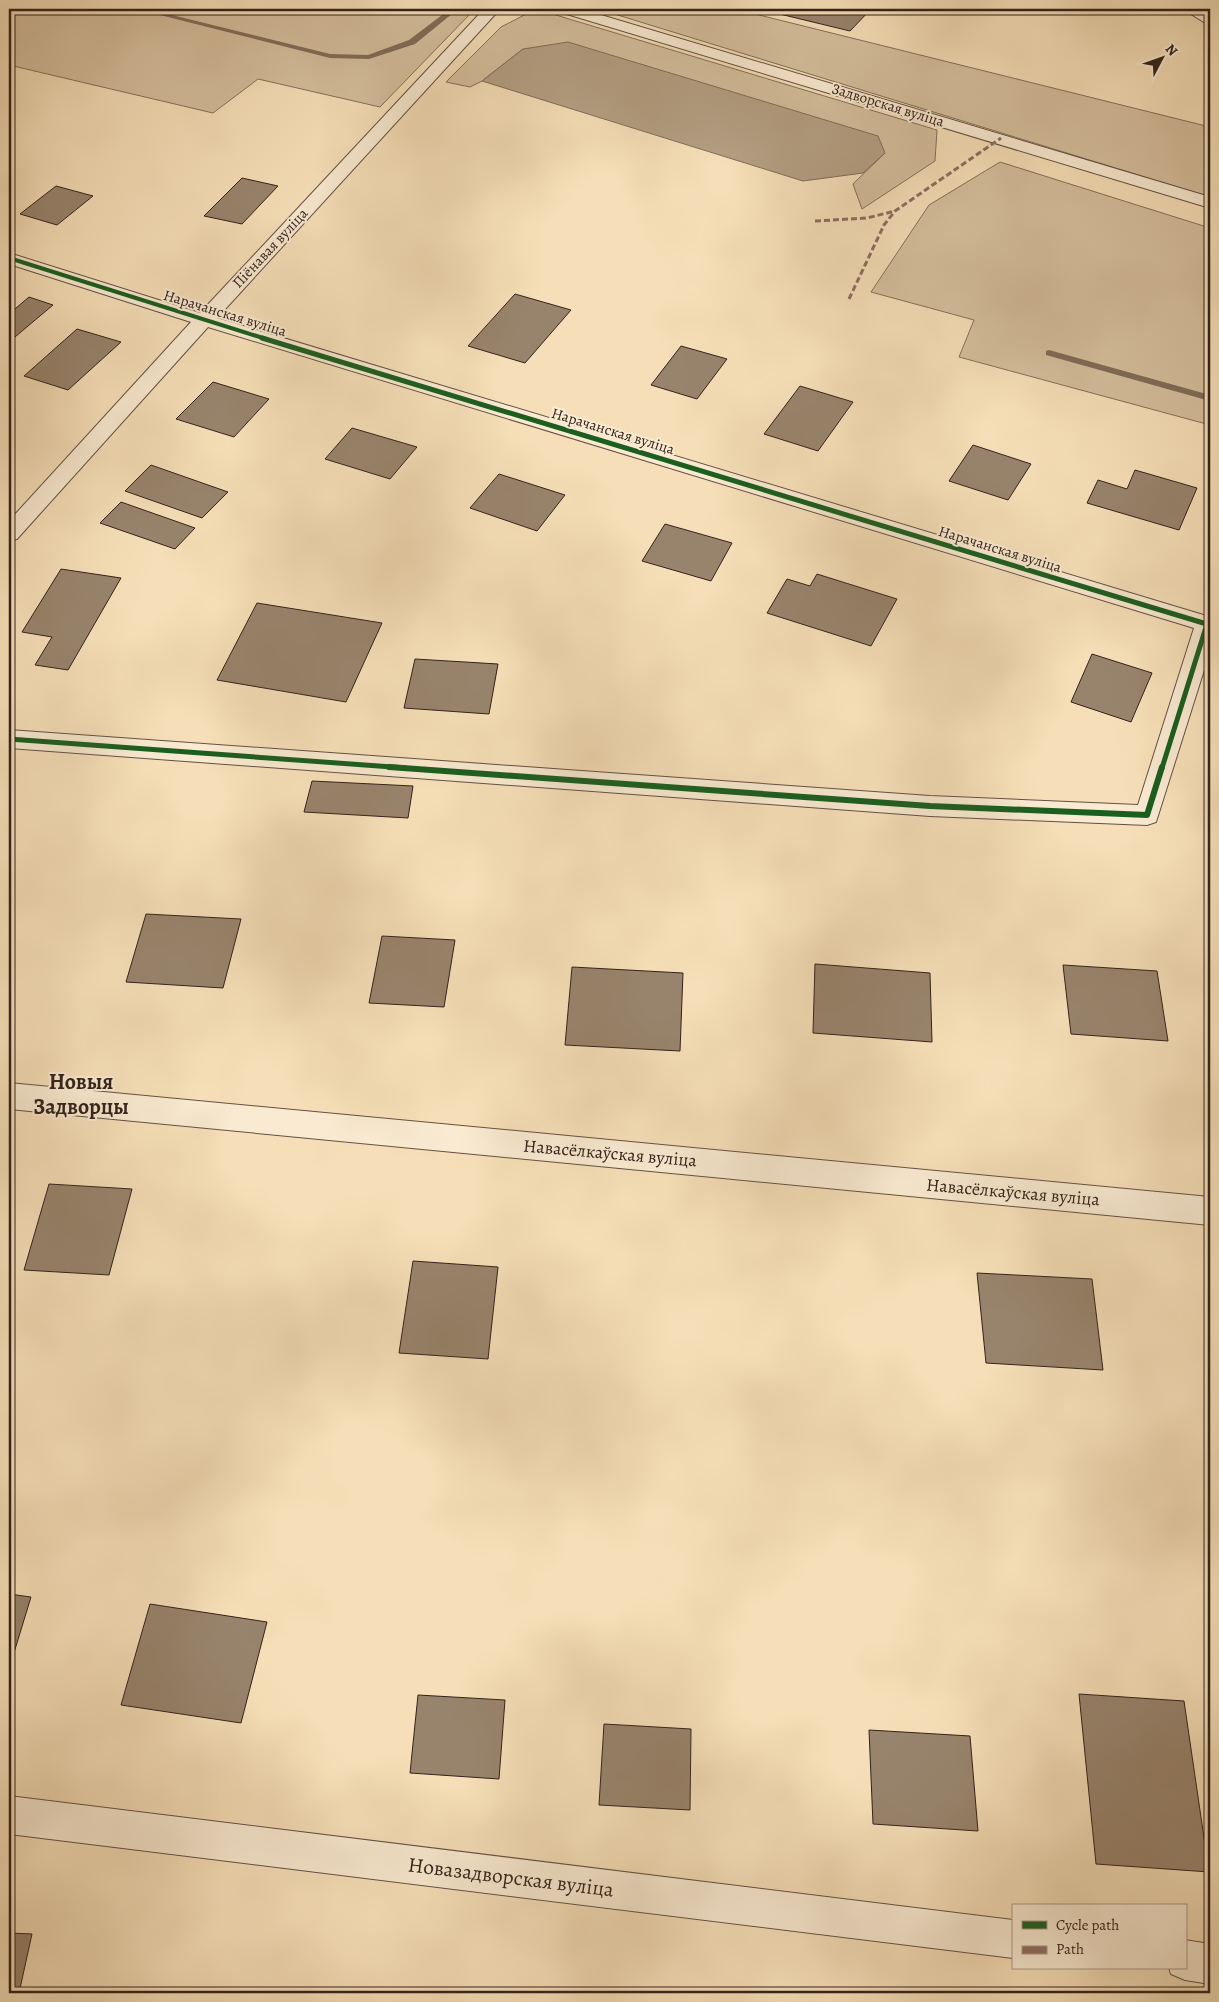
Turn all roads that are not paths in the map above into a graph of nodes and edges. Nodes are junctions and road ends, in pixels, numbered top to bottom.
1 (492, 9) edge
2 (566, 9) edge
3 (1188, 9) edge
4 (1210, 23) edge
5 (1210, 202) edge
6 (9, 258) edge
7 (204, 320) junction
8 (9, 534) edge
9 (1208, 625) edge
10 (9, 739) edge
11 (9, 1096) edge
12 (1210, 1211) edge
13 (9, 1815) edge
14 (1012, 1939) edge
15 (1186, 1960) edge
16 (1210, 1964) edge

1 - 7 street, Піёнавая вуліца
2 - 5 street, Задворская вуліца
3 - 4 lane
6 - 7 street, Нарачанская вуліца
7 - 8 street, Піёнавая вуліца
7 - 9 street, Нарачанская вуліца
9 - 10 street
11 - 12 street, Навасёлкаўская вуліца
13 - 14 street, Новазадворская вуліца
15 - 16 street

